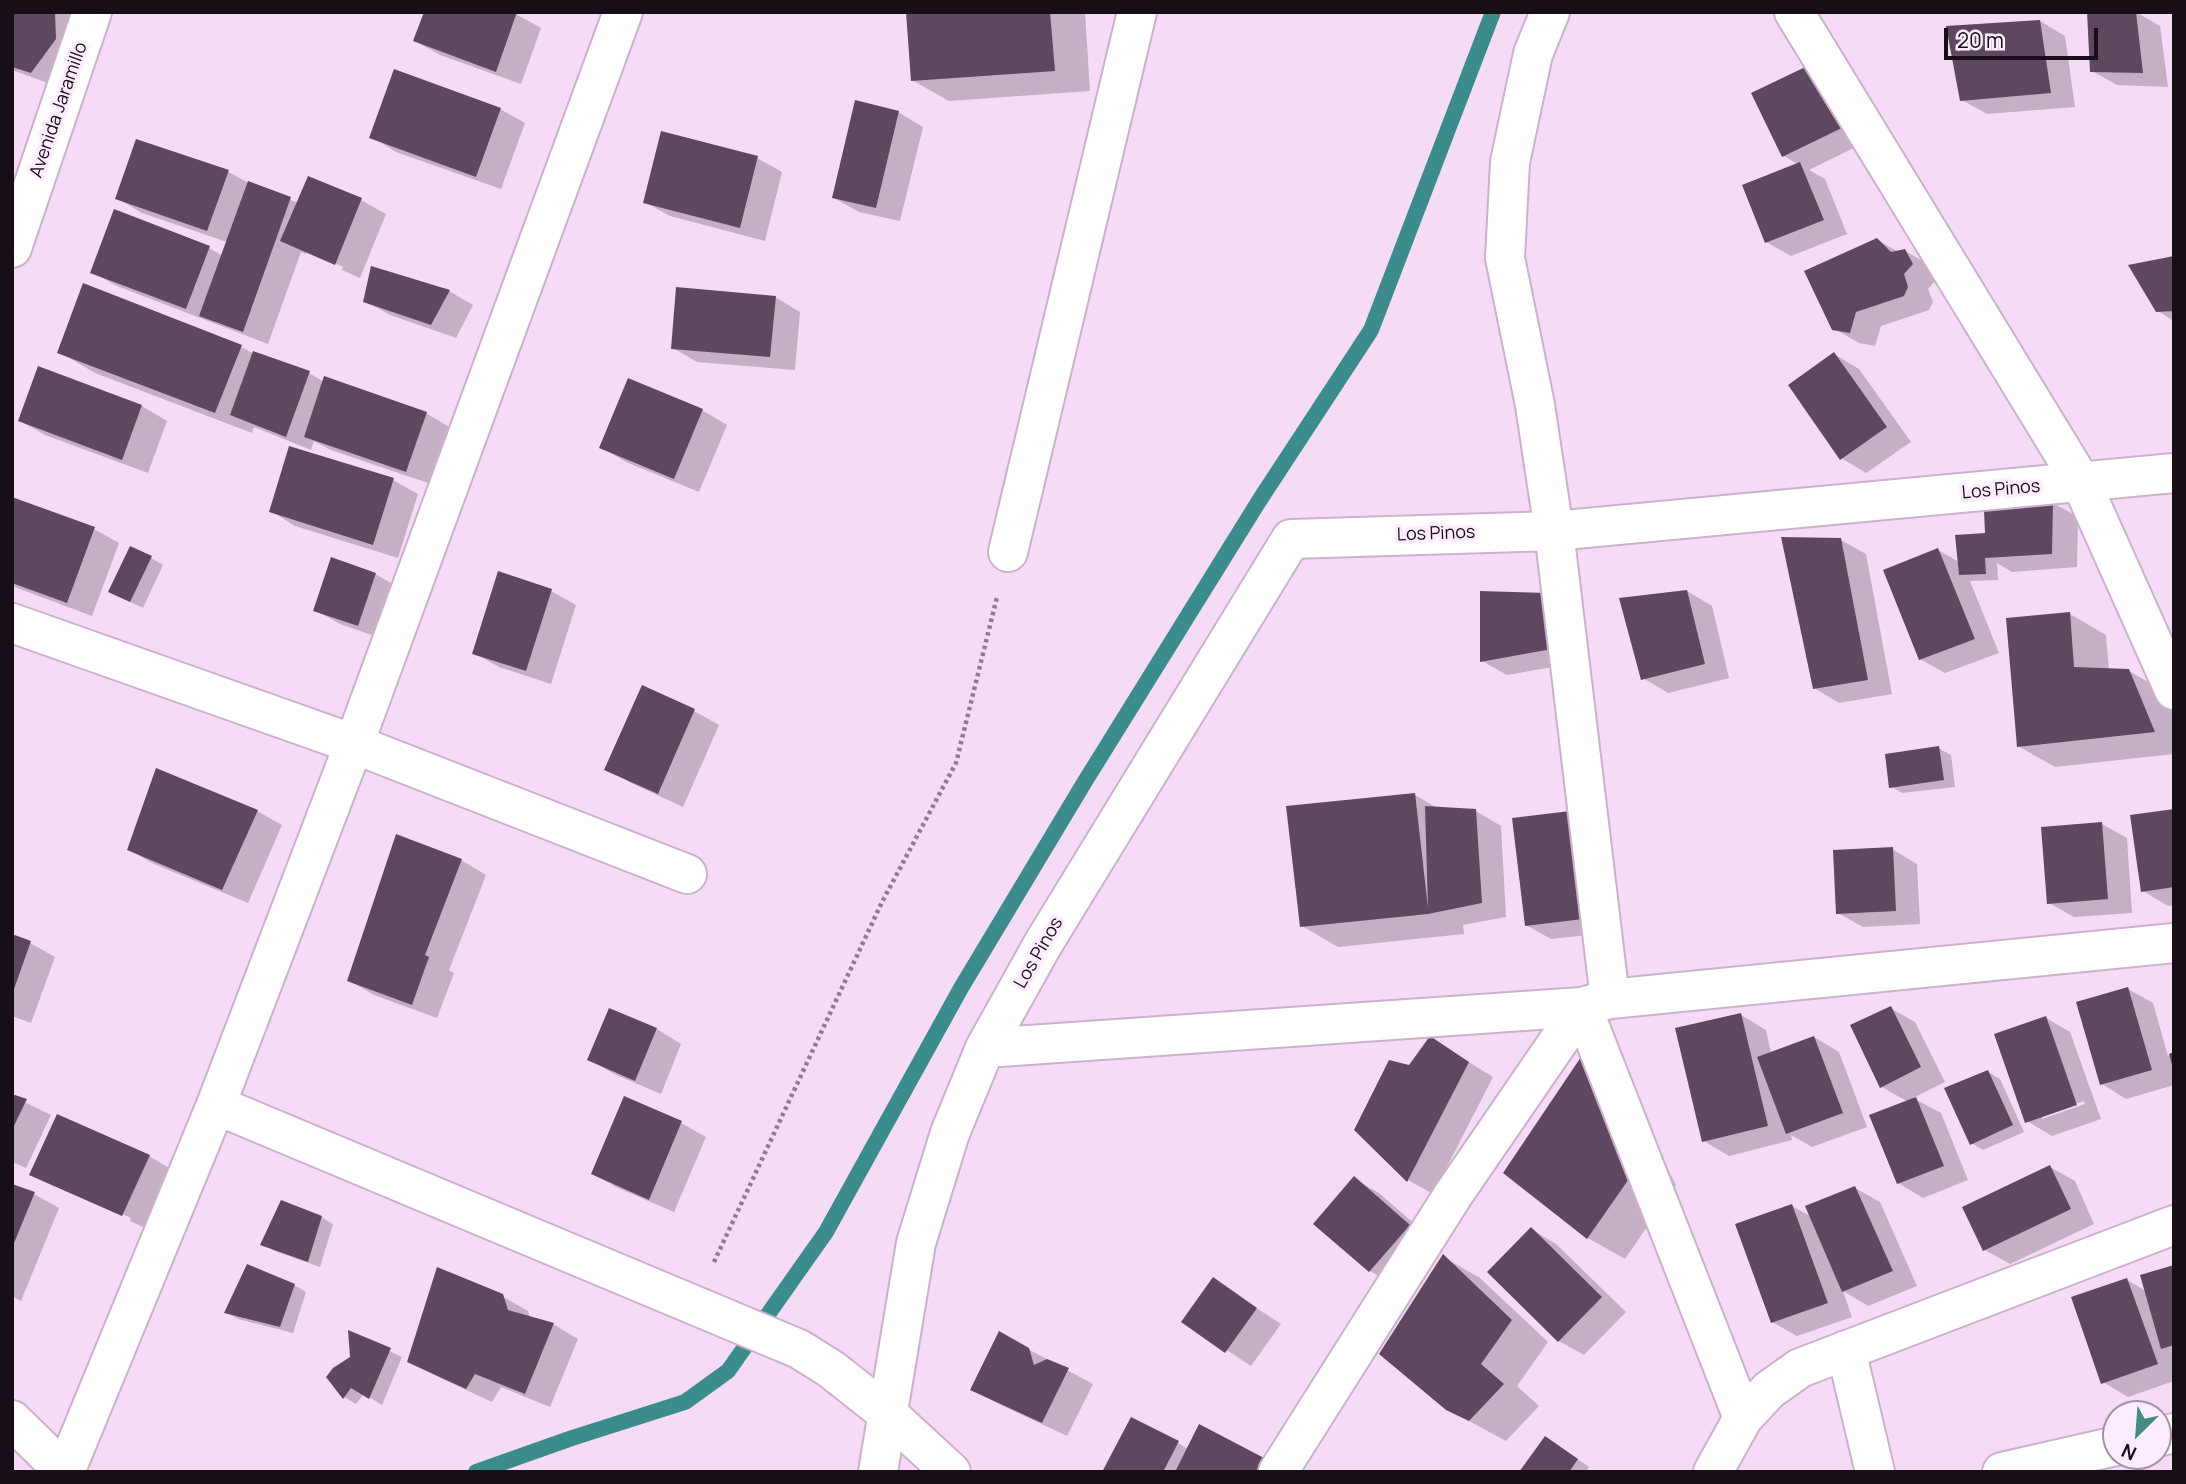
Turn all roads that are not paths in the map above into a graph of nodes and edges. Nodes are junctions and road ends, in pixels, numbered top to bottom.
1 (92, 12) edge
2 (624, 12) edge
3 (1137, 12) edge
4 (1550, 12) edge
5 (1794, 12) edge
6 (12, 248) edge
7 (2174, 473) edge
8 (2081, 482) junction
9 (1554, 531) junction
10 (1007, 552) road end
11 (12, 623) edge
12 (2174, 690) edge
13 (354, 744) junction
14 (687, 874) dead end
15 (2174, 943) edge
16 (1596, 1003) junction
17 (985, 1048) junction
18 (216, 1105) junction
19 (2174, 1225) edge
20 (1846, 1350) junction
21 (888, 1414) junction
22 (1743, 1418) junction
23 (12, 1420) edge
24 (2102, 1449) edge
25 (65, 1472) edge
26 (878, 1472) edge
27 (951, 1472) edge
28 (1278, 1472) edge
29 (1713, 1472) edge
30 (1875, 1472) edge
31 (2002, 1472) edge

1 - 6 street, Avenida Jaramillo
2 - 13 street
3 - 10 street
4 - 9 street
5 - 8 street
7 - 8 street, Los Pinos
8 - 9 street, Los Pinos
8 - 12 street
9 - 16 street
9 - 17 street, Los Pinos
11 - 13 street
13 - 14 street
13 - 18 street
15 - 16 street
16 - 17 street
16 - 22 street
16 - 28 street
17 - 21 street
18 - 21 street
18 - 25 street
19 - 20 street
20 - 22 street
20 - 30 street
21 - 26 street
21 - 27 street
22 - 29 street
23 - 25 street
24 - 31 street

